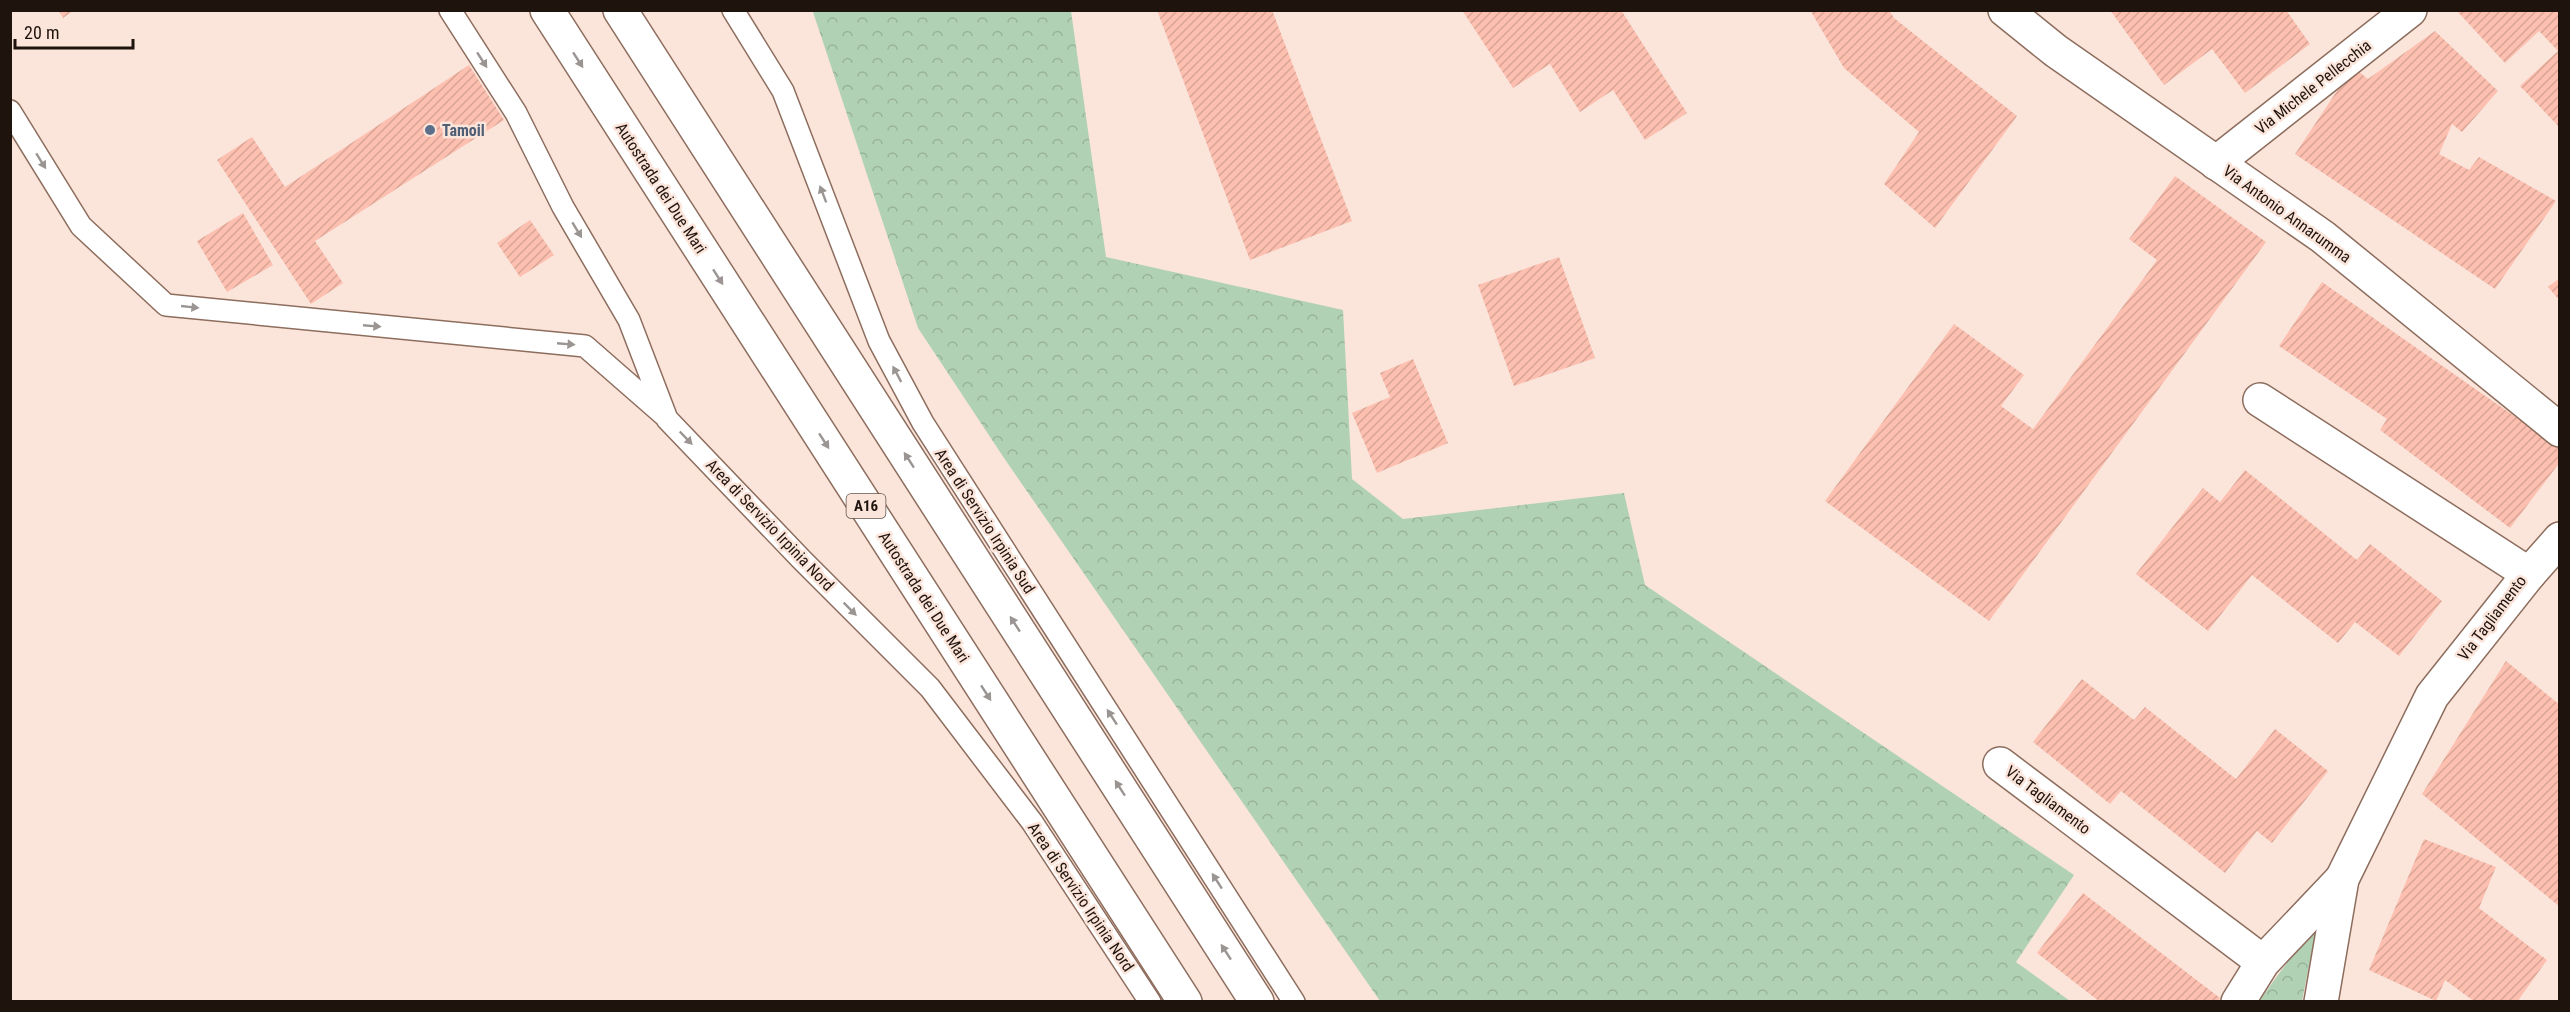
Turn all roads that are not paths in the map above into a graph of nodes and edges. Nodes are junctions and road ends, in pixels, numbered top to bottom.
1 (450, 10) edge
2 (547, 10) edge
3 (620, 10) edge
4 (733, 10) edge
5 (2005, 10) edge
6 (2410, 10) edge
7 (10, 111) edge
8 (2216, 163) junction
9 (2260, 400) dead end
10 (667, 419) junction
11 (2559, 430) edge
12 (2559, 539) edge
13 (2559, 563) edge
14 (2529, 573) junction
15 (2000, 764) dead end
16 (2342, 879) junction
17 (2263, 962) junction
18 (2323, 1001) edge
19 (1150, 1002) edge
20 (1185, 1002) edge
21 (1257, 1002) edge
22 (1294, 1002) edge
23 (2238, 1002) edge

1 -> 10 lane, Area di Servizio Irpinia Nord
2 -> 20 main road, Autostrada dei Due Mari / A16
21 -> 3 main road
22 -> 4 lane, Area di Servizio Irpinia Sud
5 - 8 main road, Via Antonio Annarumma
6 - 8 main road, Via Michele Pellecchia
7 -> 10 lane
8 - 11 main road, Via Antonio Annarumma
9 - 14 main road, Via Tagliamento
10 -> 19 lane, Area di Servizio Irpinia Nord
12 - 14 main road
13 - 14 main road
14 - 16 main road, Via Tagliamento
15 - 17 main road, Via Tagliamento
16 - 17 main road, Via Tagliamento
16 - 18 main road, Via Tagliamento
17 - 23 main road

